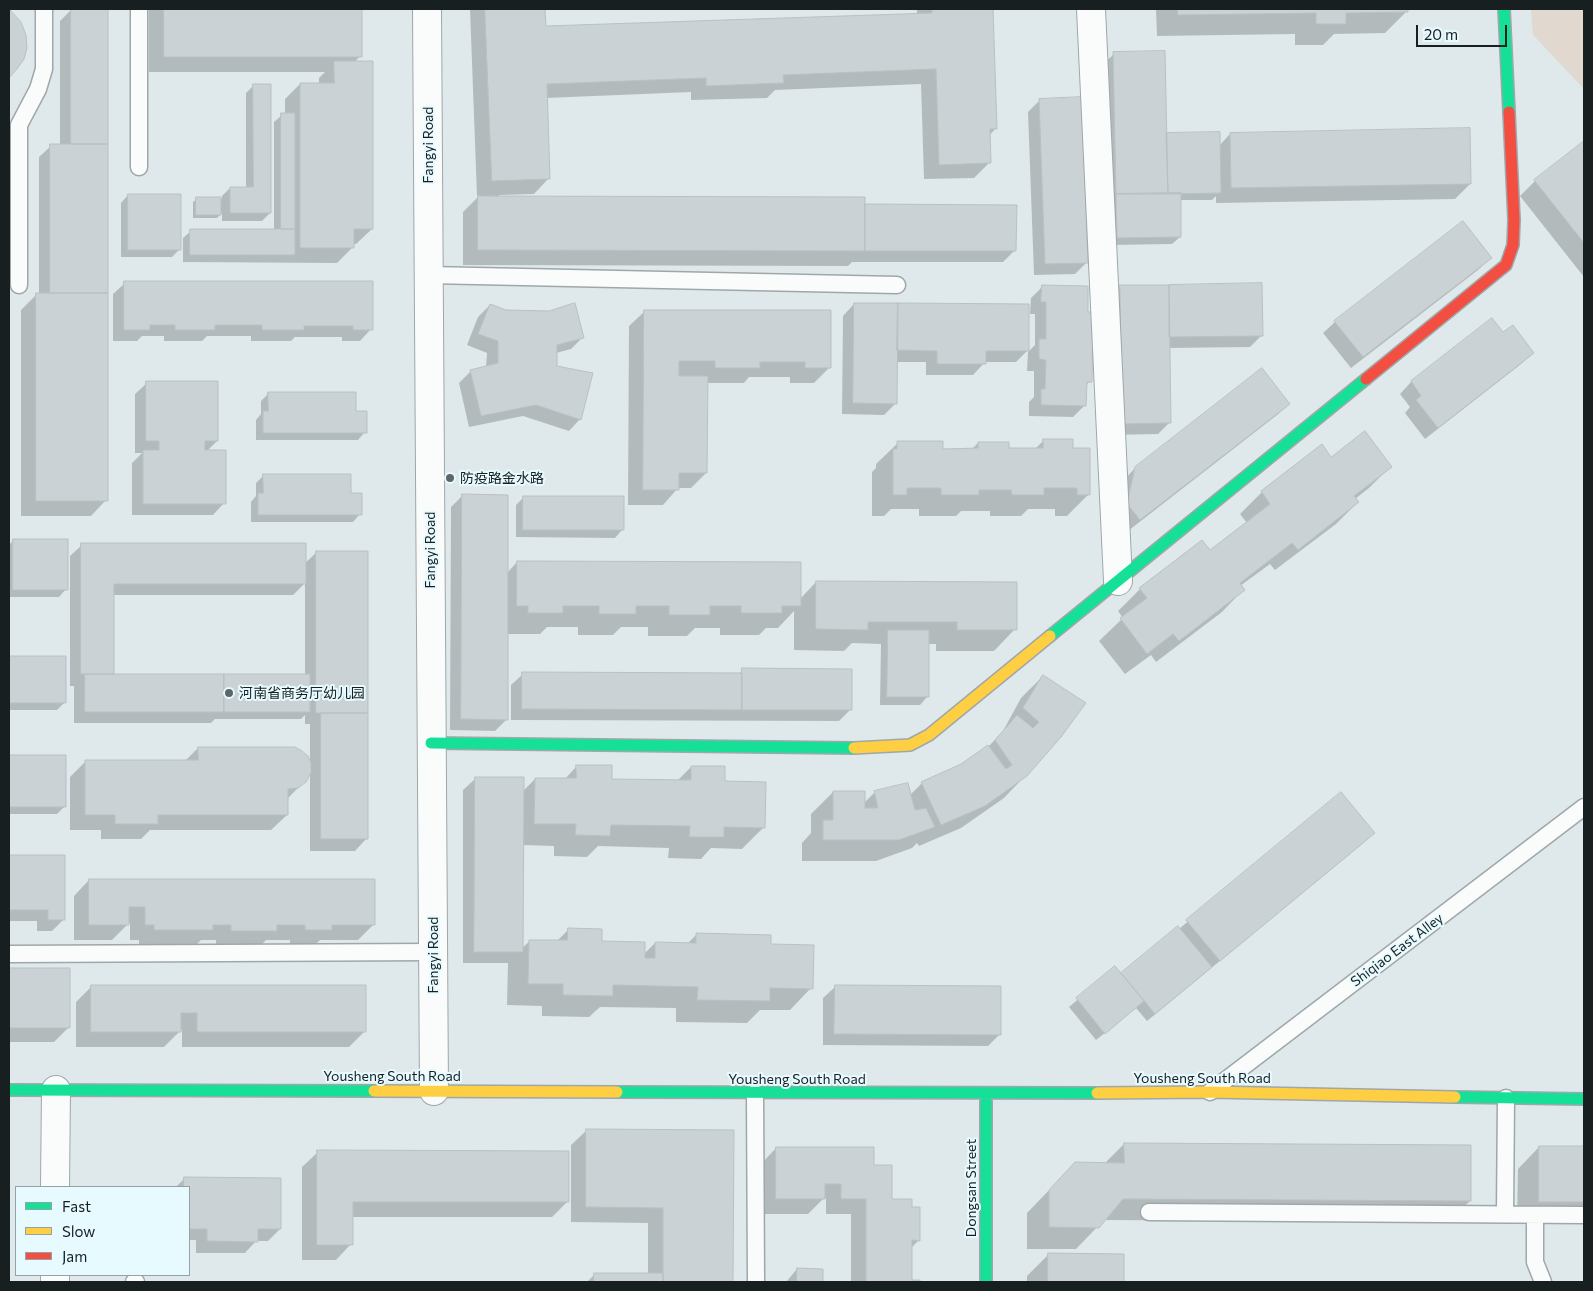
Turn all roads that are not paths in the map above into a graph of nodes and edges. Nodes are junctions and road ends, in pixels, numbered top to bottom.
1 (44, 9) edge
2 (139, 9) edge
3 (427, 9) edge
4 (1091, 9) edge
5 (1504, 9) edge
6 (139, 167) dead end
7 (429, 275) junction
8 (19, 285) dead end
9 (897, 285) dead end
10 (1118, 581) junction
11 (432, 743) junction
12 (1584, 807) edge
13 (433, 952) junction
14 (9, 954) edge
15 (9, 1090) edge
16 (56, 1090) junction
17 (434, 1092) junction
18 (1210, 1092) junction
19 (754, 1094) junction
20 (986, 1094) junction
21 (1506, 1098) junction
22 (1584, 1099) edge
23 (56, 1186) edge
24 (1149, 1212) dead end
25 (1505, 1214) junction
26 (1535, 1215) junction
27 (1584, 1215) edge
28 (756, 1282) edge
29 (986, 1282) edge
30 (1544, 1282) edge

1 - 8 lane
2 - 6 lane
3 - 7 street, Fangyi Road
4 - 10 street
5 - 10 street
7 - 9 lane
7 - 11 street, Fangyi Road
10 - 11 street
11 - 13 street, Fangyi Road
12 - 18 lane, Shiqiao East Alley
13 - 14 lane
13 - 17 street, Fangyi Road
15 - 16 street, Yousheng South Road
16 - 17 street, Yousheng South Road
16 - 23 street
17 - 19 street, Yousheng South Road
18 - 20 street, Yousheng South Road
18 - 21 street, Yousheng South Road
19 - 20 street, Yousheng South Road
19 - 28 lane
20 - 29 street, Dongsan Street
21 - 22 street, Yousheng South Road
21 - 25 lane
24 - 25 lane
25 - 26 lane
26 - 27 lane
26 - 30 lane

